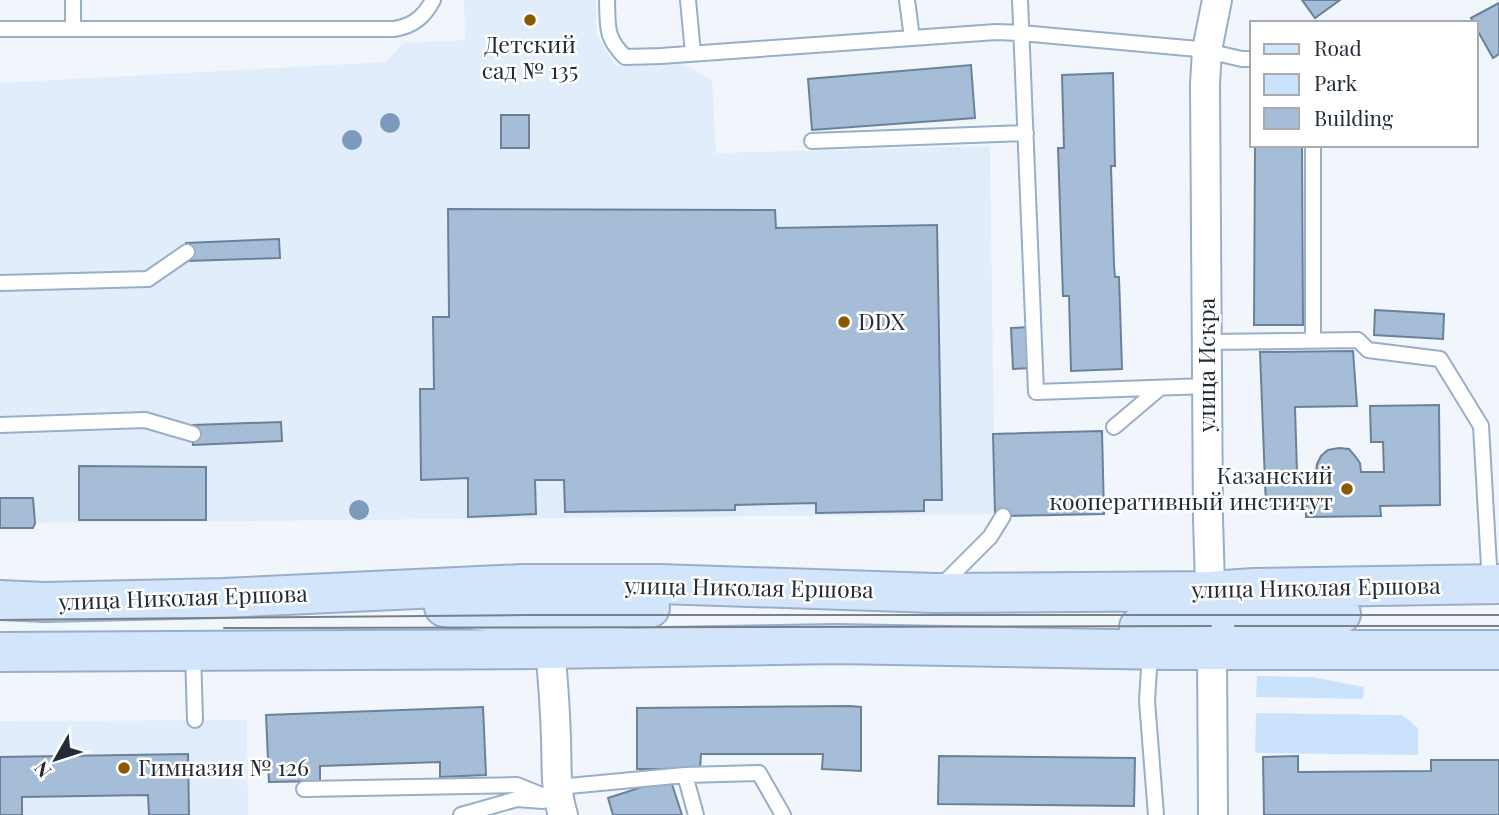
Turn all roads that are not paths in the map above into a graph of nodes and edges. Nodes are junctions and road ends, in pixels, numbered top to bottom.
1 (73, 0) edge
2 (433, 0) edge
3 (607, 0) edge
4 (688, 0) edge
5 (907, 0) edge
6 (1020, 0) edge
7 (1217, 0) edge
8 (0, 29) edge
9 (73, 29) junction
10 (1021, 33) junction
11 (912, 38) junction
12 (1207, 50) junction
13 (693, 53) junction
14 (1250, 59) edge
15 (1026, 133) junction
16 (812, 141) dead end
17 (1313, 147) edge
18 (187, 252) dead end
19 (0, 283) edge
20 (1313, 340) junction
21 (1207, 342) junction
22 (1207, 386) junction
23 (1160, 388) junction
24 (0, 425) edge
25 (1114, 427) dead end
26 (193, 434) dead end
27 (1003, 516) dead end
28 (1496, 591) edge
29 (935, 593) junction
30 (0, 600) edge
31 (44, 602) junction
32 (0, 608) edge
33 (1211, 620) junction
34 (0, 635) edge
35 (837, 644) junction
36 (550, 649) junction
37 (1150, 649) junction
38 (1499, 650) edge
39 (199, 651) junction
40 (0, 652) edge
41 (195, 720) dead end
42 (685, 775) junction
43 (304, 789) dead end
44 (557, 805) edge
45 (461, 815) edge
46 (696, 815) edge
47 (783, 815) edge
48 (1156, 815) edge
49 (1213, 815) edge

1 - 9 lane
2 - 9 lane
3 - 13 lane
4 - 13 lane
5 - 11 lane
6 - 10 lane
7 - 12 street, улица Искра
8 - 9 lane
10 - 11 lane
10 - 12 lane
10 - 15 lane
11 - 13 lane
12 - 14 lane
12 - 21 street, улица Искра
15 - 16 lane
15 - 23 lane
17 - 20 lane
18 - 19 lane
20 - 21 lane
20 - 28 lane
21 - 22 street, улица Искра
22 - 23 lane
22 - 33 street, улица Искра
23 - 25 lane
24 - 26 lane
27 - 29 lane
28 - 33 main road, улица Николая Ершова
29 - 31 main road, улица Николая Ершова
29 - 33 main road, улица Николая Ершова
30 - 31 main road, улица Николая Ершова
31 - 32 main road
33 - 35 main road
33 - 37 main road, улица Николая Ершова
33 - 38 main road, улица Николая Ершова
33 - 49 street, улица Искра
34 - 39 main road
35 - 36 main road, улица Николая Ершова
35 - 37 main road, улица Николая Ершова
35 - 39 main road
36 - 39 main road, улица Николая Ершова
36 - 44 street
37 - 48 lane
39 - 40 main road, улица Николая Ершова
39 - 41 lane
42 - 44 lane
42 - 46 lane
42 - 47 lane
43 - 44 lane
44 - 45 lane

